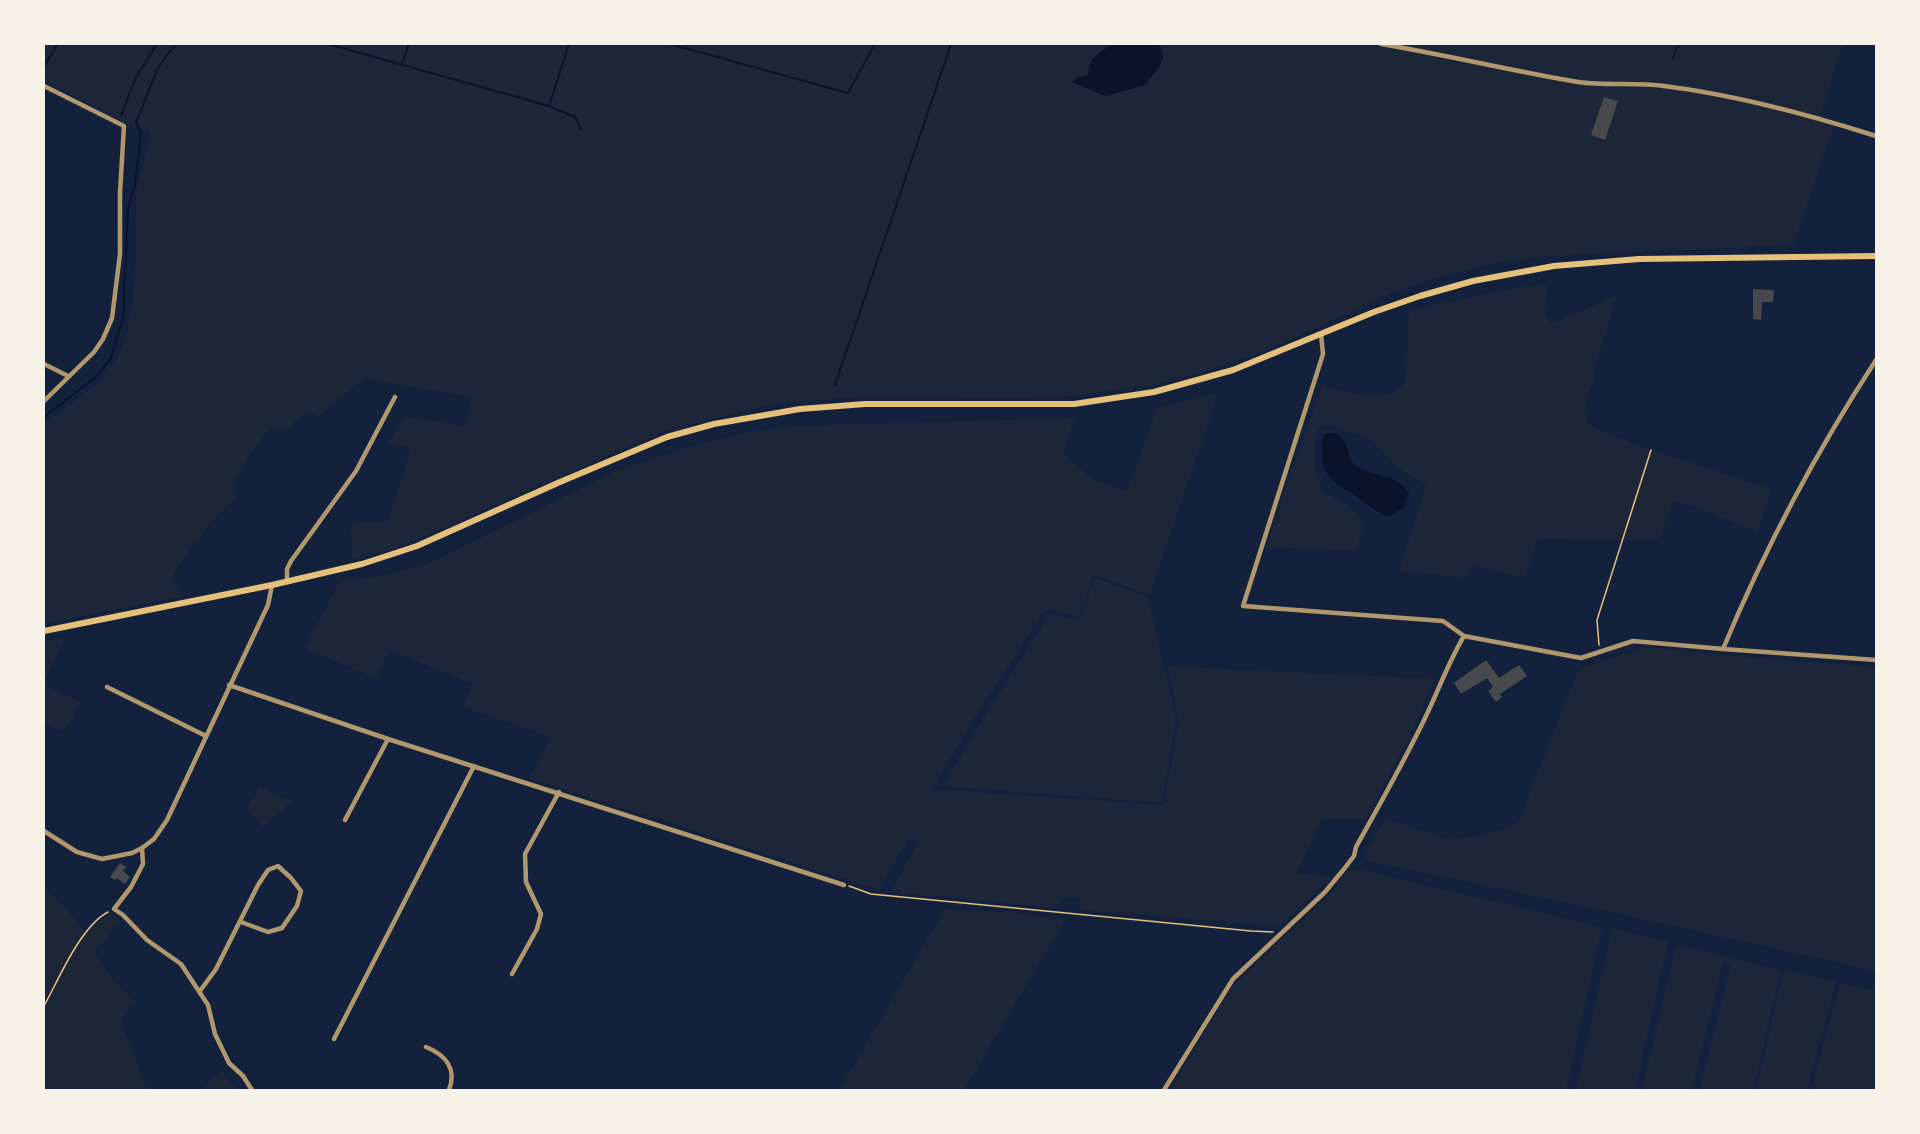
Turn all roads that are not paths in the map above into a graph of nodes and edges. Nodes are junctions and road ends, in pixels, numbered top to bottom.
1 (1381, 44) edge
2 (44, 86) edge
3 (1876, 136) edge
4 (1876, 256) edge
5 (1322, 334) junction
6 (1876, 360) edge
7 (44, 364) edge
8 (68, 376) junction
9 (394, 397) dead end
10 (44, 402) edge
11 (287, 582) junction
12 (272, 585) junction
13 (44, 631) edge
14 (1464, 636) junction
15 (1723, 649) junction
16 (1876, 660) edge
17 (229, 685) junction
18 (107, 687) dead end
19 (206, 736) junction
20 (388, 739) junction
21 (474, 766) junction
22 (559, 792) junction
23 (345, 820) dead end
24 (44, 831) edge
25 (142, 848) junction
26 (844, 885) road end
27 (241, 922) junction
28 (512, 974) dead end
29 (200, 991) junction
30 (334, 1039) dead end
31 (426, 1047) dead end
32 (252, 1090) edge
33 (449, 1090) edge
34 (1164, 1090) edge

1 - 3 street
2 - 8 street
4 - 5 main road
5 - 11 main road
5 - 14 street
6 - 15 street
7 - 8 street
8 - 10 street
9 - 11 street
11 - 12 main road
12 - 13 main road
12 - 17 street
14 - 15 street
14 - 34 street
15 - 16 street
17 - 19 street
17 - 20 street
18 - 19 street
19 - 25 street
20 - 21 street
20 - 23 street
21 - 22 street
21 - 30 street
22 - 26 street
22 - 28 street
24 - 25 street
25 - 29 street
27 - 27 street
27 - 29 street
29 - 32 street
31 - 33 street

